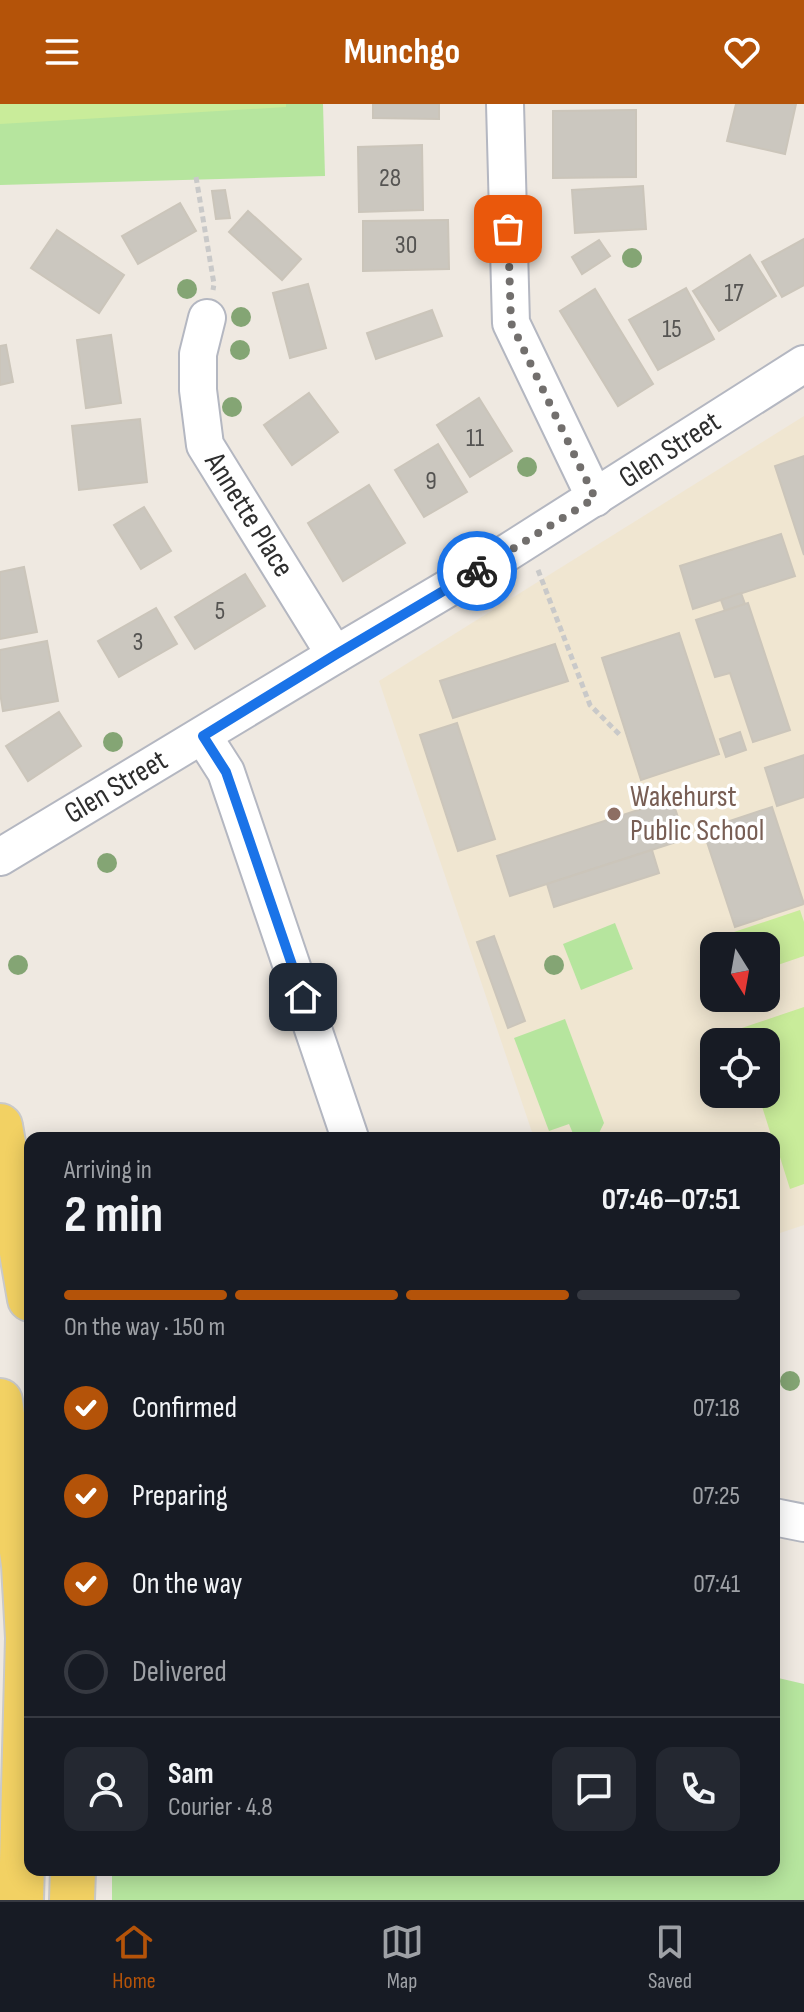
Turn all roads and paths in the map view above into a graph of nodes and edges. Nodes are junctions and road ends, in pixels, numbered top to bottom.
1 (505, 104) edge
2 (196, 177) dead end
3 (207, 318) joint
4 (804, 364) edge
5 (595, 498) junction
6 (538, 570) dead end
7 (335, 655) junction
8 (620, 735) dead end
9 (203, 736) junction
10 (0, 857) edge
11 (0, 1126) edge
12 (348, 1132) edge
13 (10, 1233) edge
14 (24, 1279) edge
15 (0, 1401) edge
16 (780, 1518) edge
17 (804, 1523) edge
18 (24, 1565) edge
19 (24, 1788) edge
20 (73, 1876) edge
21 (21, 1900) edge
22 (72, 1900) edge

1 - 5 street
2 - 3 path
3 - 7 street, Annette Place
4 - 5 street, Glen Street
5 - 7 street, Glen Street
6 - 8 path
7 - 9 street, Glen Street
9 - 10 street, Glen Street
9 - 12 street
11 - 13 main road
13 - 14 main road
15 - 18 main road
16 - 17 street
19 - 21 main road
20 - 22 main road

